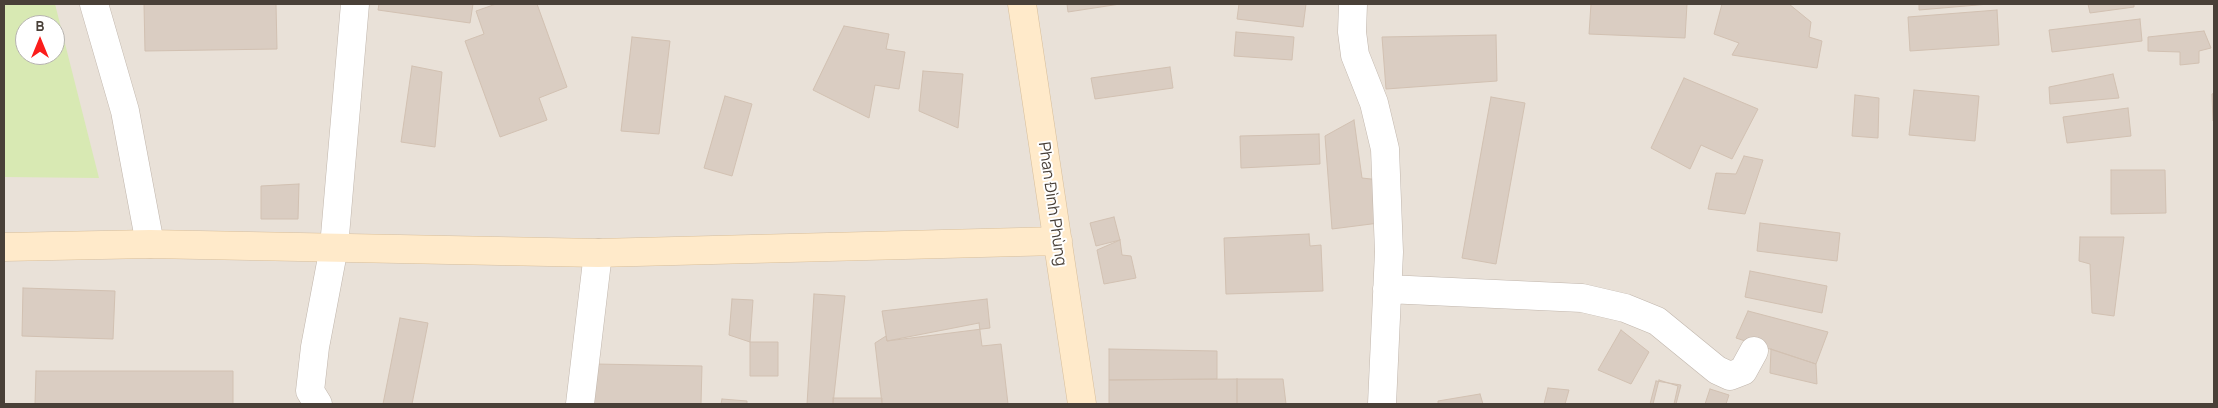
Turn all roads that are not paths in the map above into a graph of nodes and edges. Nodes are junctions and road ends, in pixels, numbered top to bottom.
1 (94, 4) edge
2 (355, 4) edge
3 (1022, 4) edge
4 (1353, 4) edge
5 (1058, 241) junction
6 (150, 244) junction
7 (4, 247) edge
8 (334, 247) junction
9 (598, 253) junction
10 (1387, 289) junction
11 (1754, 351) dead end
12 (318, 404) edge
13 (580, 404) edge
14 (1082, 404) edge
15 (1382, 404) edge

1 - 6 street
2 - 8 street
3 - 5 street, Phan Đình Phùng
4 - 10 street
5 - 9 street
5 - 14 street, Phan Đình Phùng
6 - 7 street
6 - 8 street
8 - 9 street
8 - 12 street
9 - 13 street
10 - 11 street
10 - 15 street

